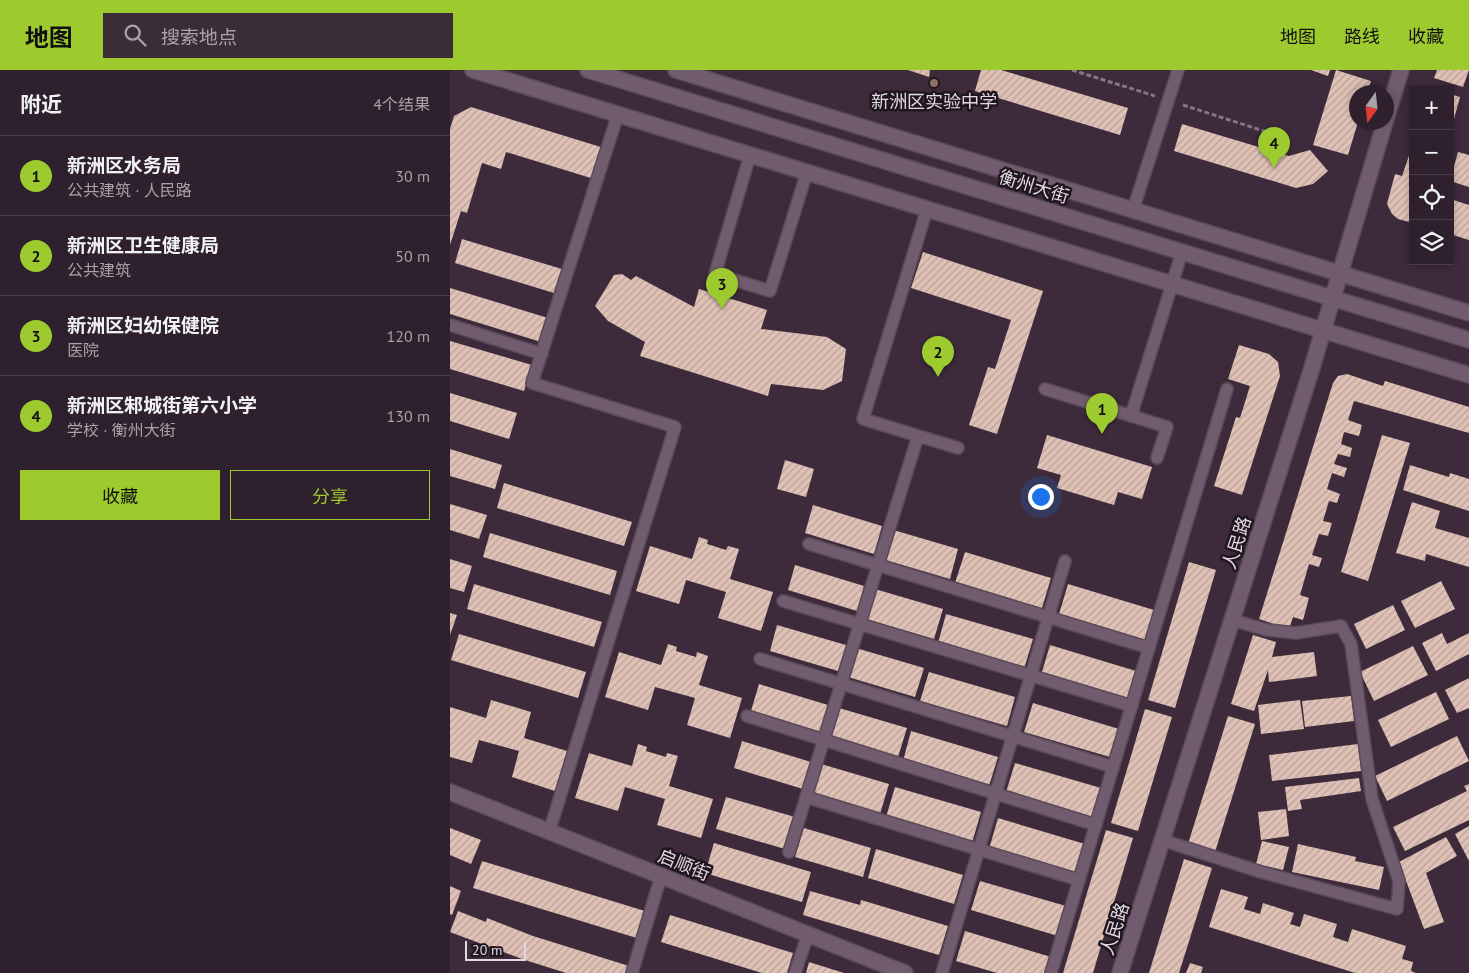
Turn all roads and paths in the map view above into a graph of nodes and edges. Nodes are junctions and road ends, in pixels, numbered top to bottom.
1 (473, 70) edge
2 (588, 70) edge
3 (676, 70) edge
4 (1178, 70) edge
5 (1401, 70) edge
6 (1394, 94) edge
7 (618, 114) junction
8 (1383, 130) edge
9 (750, 155) junction
10 (807, 172) junction
11 (927, 209) junction
12 (1134, 210) junction
13 (1182, 252) junction
14 (1340, 274) junction
15 (1172, 284) junction
16 (1333, 298) junction
17 (1469, 313) edge
18 (450, 325) edge
19 (1323, 330) junction
20 (1469, 340) edge
21 (542, 354) junction
22 (1469, 375) edge
23 (1045, 389) dead end
24 (1227, 389) dead end
25 (1131, 416) junction
26 (918, 436) junction
27 (958, 448) dead end
28 (1157, 458) dead end
29 (809, 544) dead end
30 (1065, 561) dead end
31 (878, 566) junction
32 (783, 601) dead end
33 (1048, 617) junction
34 (1232, 620) junction
35 (860, 624) junction
36 (1149, 648) junction
37 (760, 659) dead end
38 (1030, 675) junction
39 (841, 684) junction
40 (1132, 706) junction
41 (747, 716) dead end
42 (1012, 736) junction
43 (823, 740) junction
44 (1113, 767) junction
45 (450, 792) edge
46 (995, 793) junction
47 (806, 797) junction
48 (1096, 824) junction
49 (549, 832) junction
50 (1162, 840) junction
51 (978, 849) junction
52 (789, 852) dead end
53 (661, 876) junction
54 (1079, 880) junction
55 (808, 934) junction
56 (632, 973) edge
57 (795, 973) edge
58 (905, 973) edge
59 (942, 973) edge
60 (1051, 973) edge
61 (1120, 973) edge

1 - 7 street
2 - 13 street, 衡州大街
3 - 12 street, 衡州大街
4 - 12 lane
5 - 6 street, 人民路
7 - 9 street
7 - 21 lane
8 - 14 street, 人民路
9 - 10 street
9 - 10 lane
10 - 11 street
11 - 15 street
11 - 26 lane
12 - 14 street, 衡州大街
13 - 15 lane
13 - 16 street, 衡州大街
14 - 16 street, 人民路
14 - 17 street, 衡州大街
15 - 19 street
15 - 25 lane
16 - 19 street, 人民路
16 - 20 street, 衡州大街
18 - 21 lane
19 - 22 street
19 - 34 street, 人民路
21 - 49 lane
23 - 25 lane
24 - 36 lane
25 - 28 lane
26 - 27 lane
26 - 31 lane
29 - 31 lane
30 - 33 lane
31 - 33 lane
31 - 35 lane
32 - 35 lane
33 - 36 lane
33 - 38 lane
34 - 50 street, 人民路
34 - 50 lane
35 - 38 lane
35 - 39 lane
36 - 40 lane
37 - 39 lane
38 - 40 lane
38 - 42 lane
39 - 42 lane
39 - 43 lane
40 - 44 lane
41 - 43 lane
42 - 44 lane
42 - 46 lane
43 - 46 lane
43 - 47 lane
44 - 48 lane
45 - 49 street, 启顺街
46 - 48 lane
46 - 51 lane
47 - 51 lane
47 - 52 lane
48 - 54 lane
49 - 53 street, 启顺街
50 - 61 street, 人民路
51 - 54 lane
51 - 59 lane
53 - 55 street, 启顺街
53 - 56 lane
54 - 60 lane
55 - 57 lane
55 - 58 street, 启顺街

